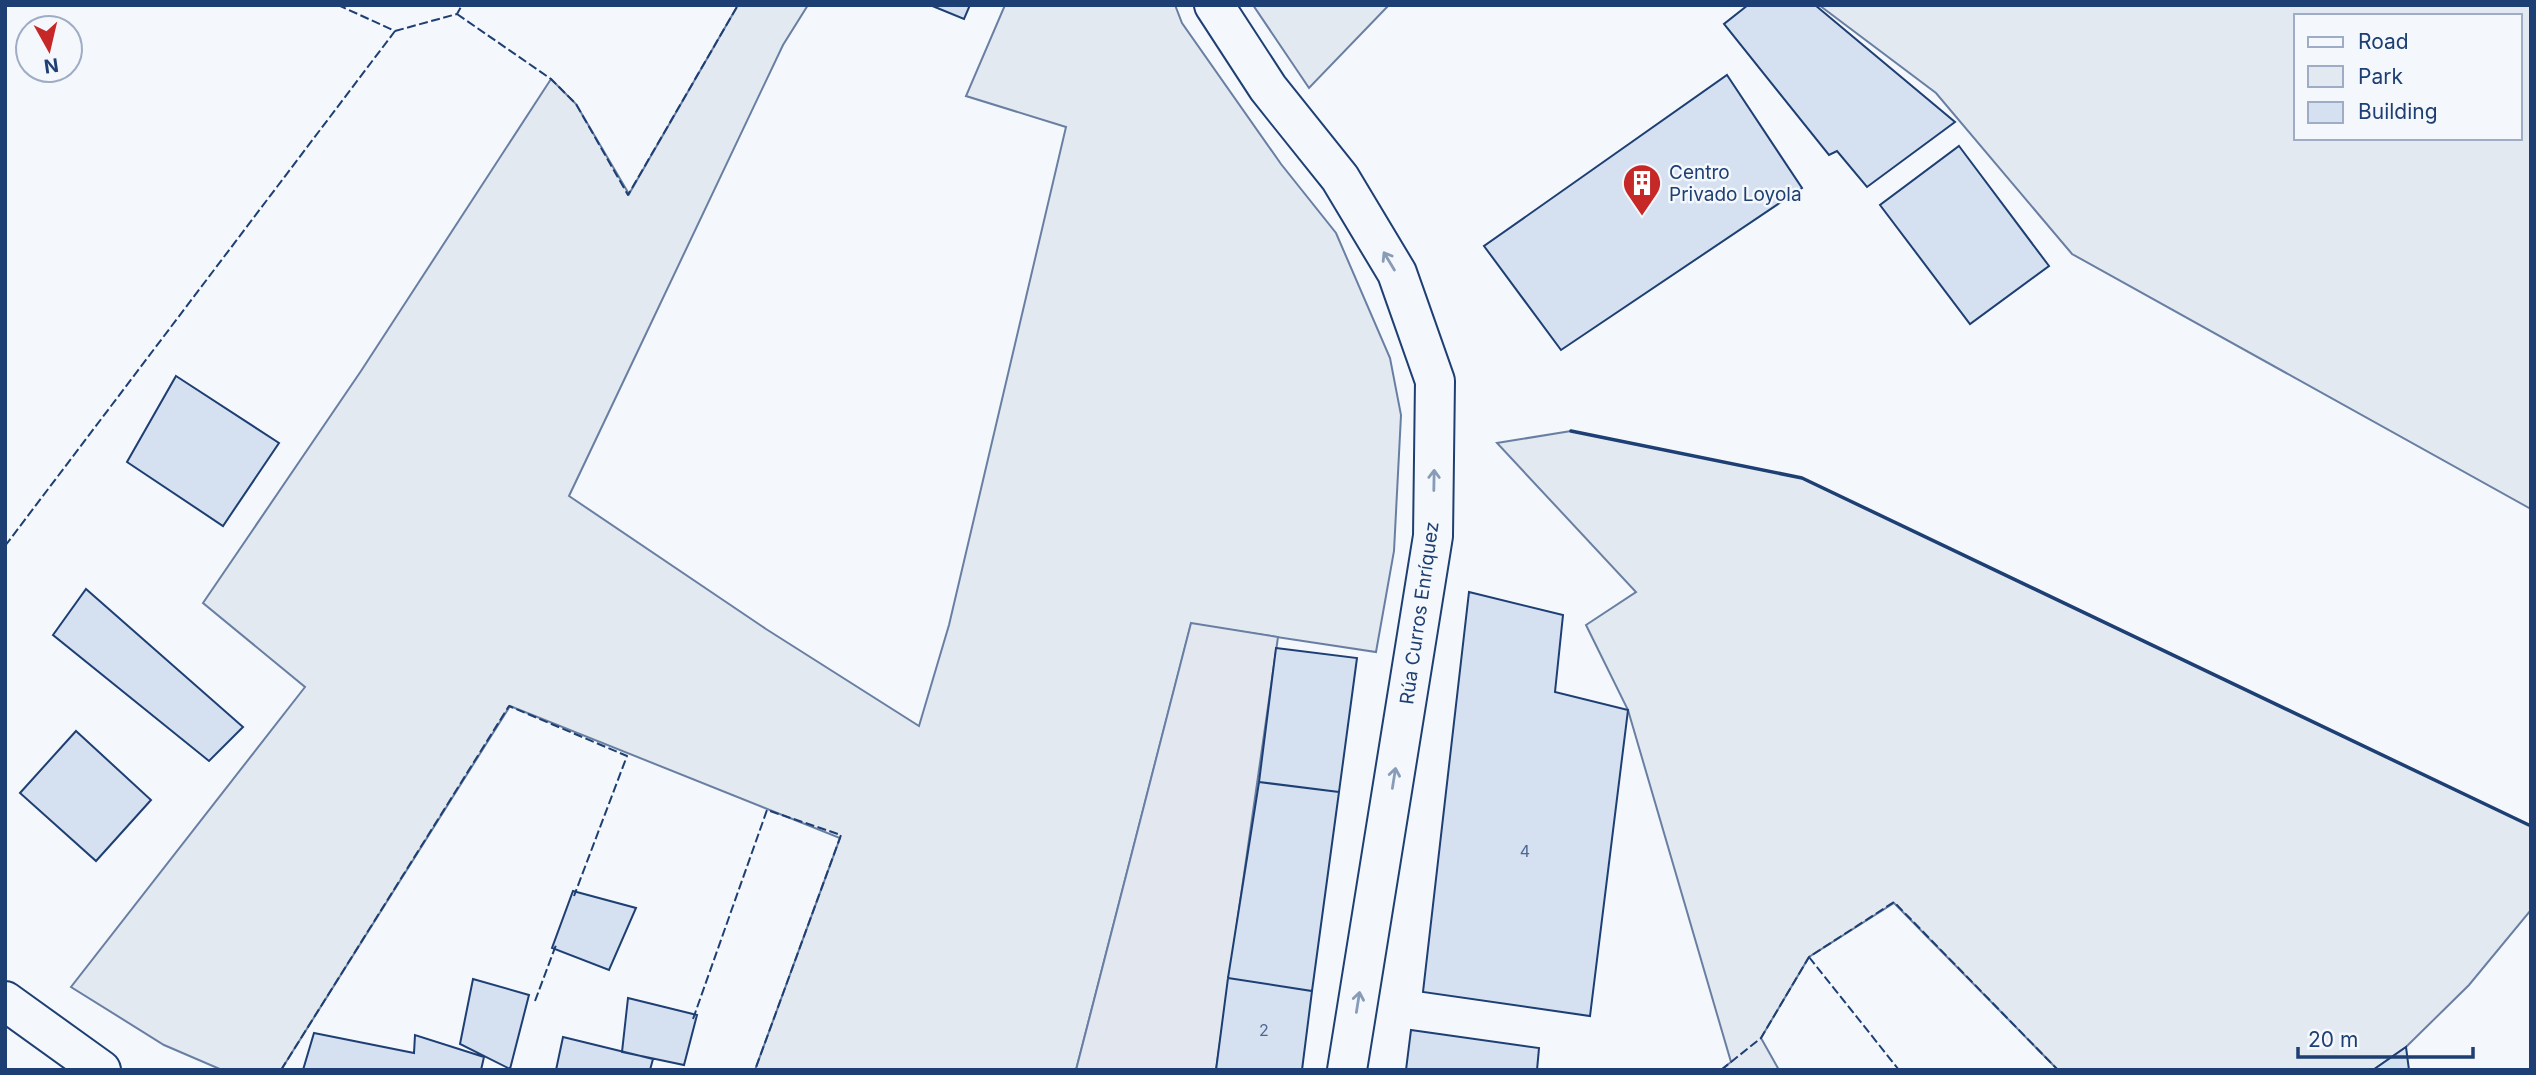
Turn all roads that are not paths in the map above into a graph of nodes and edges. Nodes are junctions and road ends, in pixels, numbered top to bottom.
1 (1214, 5) edge
2 (10, 1011) edge
3 (101, 1070) edge
4 (1348, 1070) edge

4 -> 1 street, Rúa Curros Enríquez
2 - 3 street

